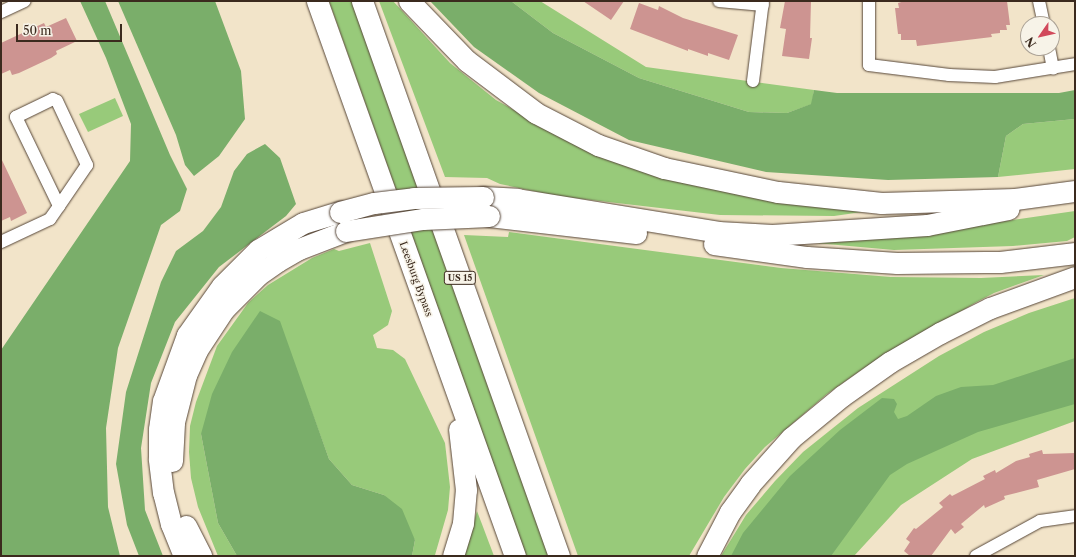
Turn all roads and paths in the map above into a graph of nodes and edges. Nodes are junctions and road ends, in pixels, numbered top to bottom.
1 (25, 1) edge
2 (317, 1) edge
3 (362, 1) edge
4 (409, 1) edge
5 (719, 1) edge
6 (869, 1) edge
7 (1039, 1) edge
8 (763, 3) edge
9 (1, 12) edge
10 (1042, 16) edge
11 (1051, 56) edge
12 (1075, 64) edge
13 (1053, 69) junction
14 (753, 81) dead end
15 (1075, 191) edge
16 (1075, 196) edge
17 (59, 206) junction
18 (486, 207) junction
19 (343, 221) junction
20 (1, 242) edge
21 (1075, 253) edge
22 (1075, 277) edge
23 (423, 298) junction
24 (1075, 516) edge
25 (184, 556) edge
26 (201, 556) edge
27 (453, 556) edge
28 (515, 556) edge
29 (559, 556) edge
30 (707, 556) edge
31 (976, 556) edge

1 - 9 street
2 - 23 highway, Leesburg Bypass
3 - 29 highway, US 15
4 - 15 highway
5 - 8 street
6 - 13 street
7 - 10 street
8 - 14 street
11 - 13 street
12 - 13 street
16 - 18 highway
17 - 17 street
17 - 20 street
18 - 19 highway, bridge
18 - 21 highway
19 - 25 highway
19 - 26 highway
22 - 30 highway
23 - 27 highway
23 - 28 highway, Leesburg Bypass
24 - 31 street

